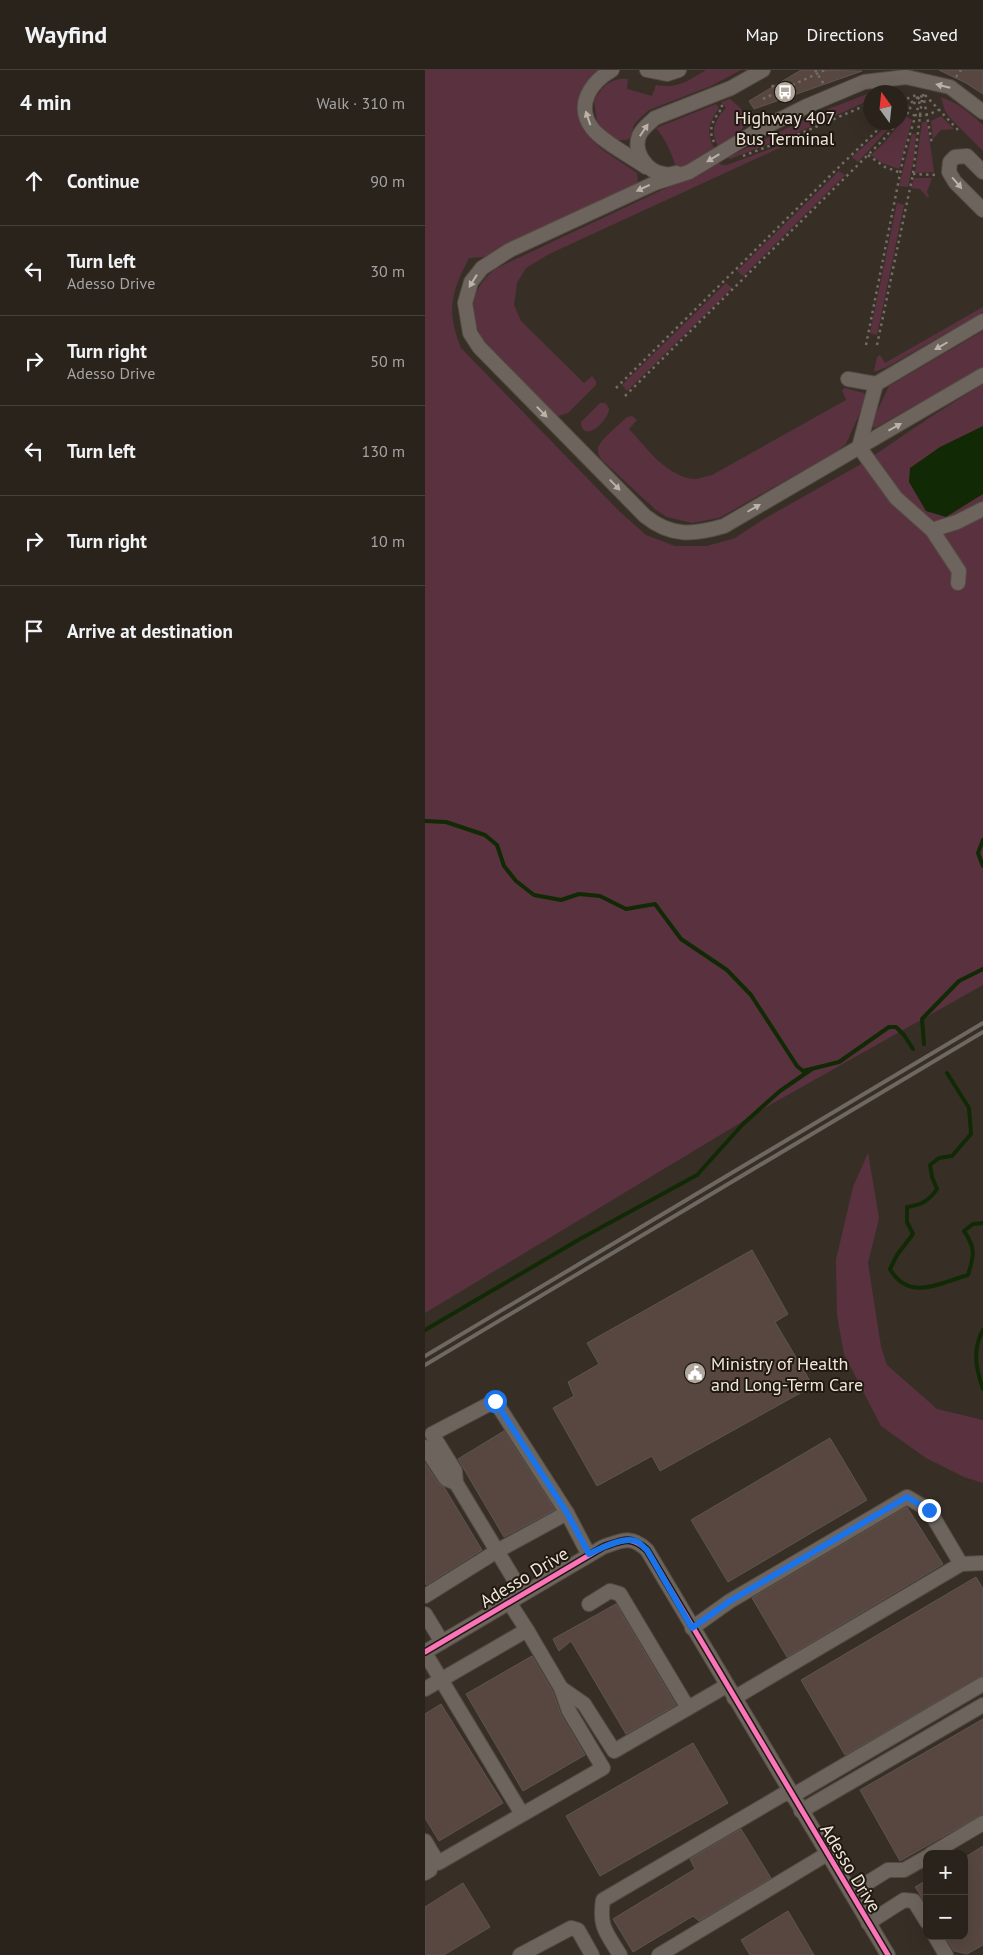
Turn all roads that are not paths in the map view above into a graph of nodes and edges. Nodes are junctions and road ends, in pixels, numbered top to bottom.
1 (612, 70) edge
2 (647, 70) edge
3 (679, 70) edge
4 (763, 70) edge
5 (983, 112) edge
6 (651, 170) junction
7 (689, 172) junction
8 (983, 172) edge
9 (983, 210) edge
10 (983, 321) edge
11 (983, 375) edge
12 (848, 379) dead end
13 (876, 384) junction
14 (859, 447) junction
15 (983, 510) edge
16 (932, 530) junction
17 (959, 582) dead end
18 (425, 1447) edge
19 (456, 1483) junction
20 (567, 1513) junction
21 (497, 1551) junction
22 (589, 1554) junction
23 (983, 1563) edge
24 (961, 1564) junction
25 (523, 1594) junction
26 (425, 1596) edge
27 (509, 1602) junction
28 (589, 1604) dead end
29 (425, 1614) edge
30 (692, 1628) junction
31 (527, 1630) junction
32 (442, 1642) junction
33 (425, 1652) edge
34 (441, 1680) junction
35 (983, 1684) edge
36 (726, 1686) junction
37 (561, 1688) junction
38 (425, 1689) edge
39 (734, 1698) junction
40 (983, 1705) edge
41 (688, 1708) junction
42 (790, 1794) junction
43 (801, 1812) junction
44 (522, 1814) junction
45 (983, 1823) edge
46 (425, 1841) edge
47 (938, 1850) edge
48 (827, 1854) junction
49 (923, 1859) edge
50 (425, 1861) edge
51 (425, 1873) edge
52 (851, 1893) junction
53 (923, 1916) edge
54 (868, 1923) junction
55 (937, 1940) edge
56 (520, 1955) edge
57 (592, 1955) edge
58 (620, 1955) edge
59 (659, 1955) edge
60 (888, 1955) edge
61 (946, 1955) edge

6 -> 1 street
2 - 3 street
6 -> 4 street
5 -> 7 street
6 - 7 street
7 -> 14 street
8 -> 9 street
10 -> 13 street
14 -> 11 street
12 - 13 street
13 - 14 street
14 - 16 street
15 - 16 street
16 - 17 street
18 - 19 street
19 - 20 street
19 - 21 street
20 - 21 street
20 - 22 street
21 - 25 street
21 - 26 street
22 - 25 street, Adesso Drive
22 - 30 street, Adesso Drive
23 - 24 street
24 - 30 street
24 - 39 street
25 - 27 street, Adesso Drive
27 - 31 street
27 - 32 street, Adesso Drive
28 - 41 street
29 - 32 street
30 - 36 street, Adesso Drive
31 - 34 street
31 - 37 street
32 - 33 street, Adesso Drive
33 - 34 street
34 - 38 street
34 - 44 street
35 - 42 street
36 - 39 street, Adesso Drive
36 - 41 street
37 - 41 street
37 - 44 street
39 - 42 street, Adesso Drive
40 - 43 street
42 - 43 street, Adesso Drive
42 - 58 street
43 - 48 street, Adesso Drive
44 - 46 street
45 - 47 street
48 - 52 street, Adesso Drive
48 - 59 street
49 - 52 street
50 - 51 street
52 - 54 street, Adesso Drive
53 - 54 street
54 - 60 street, Adesso Drive
55 - 61 street
56 - 57 street

